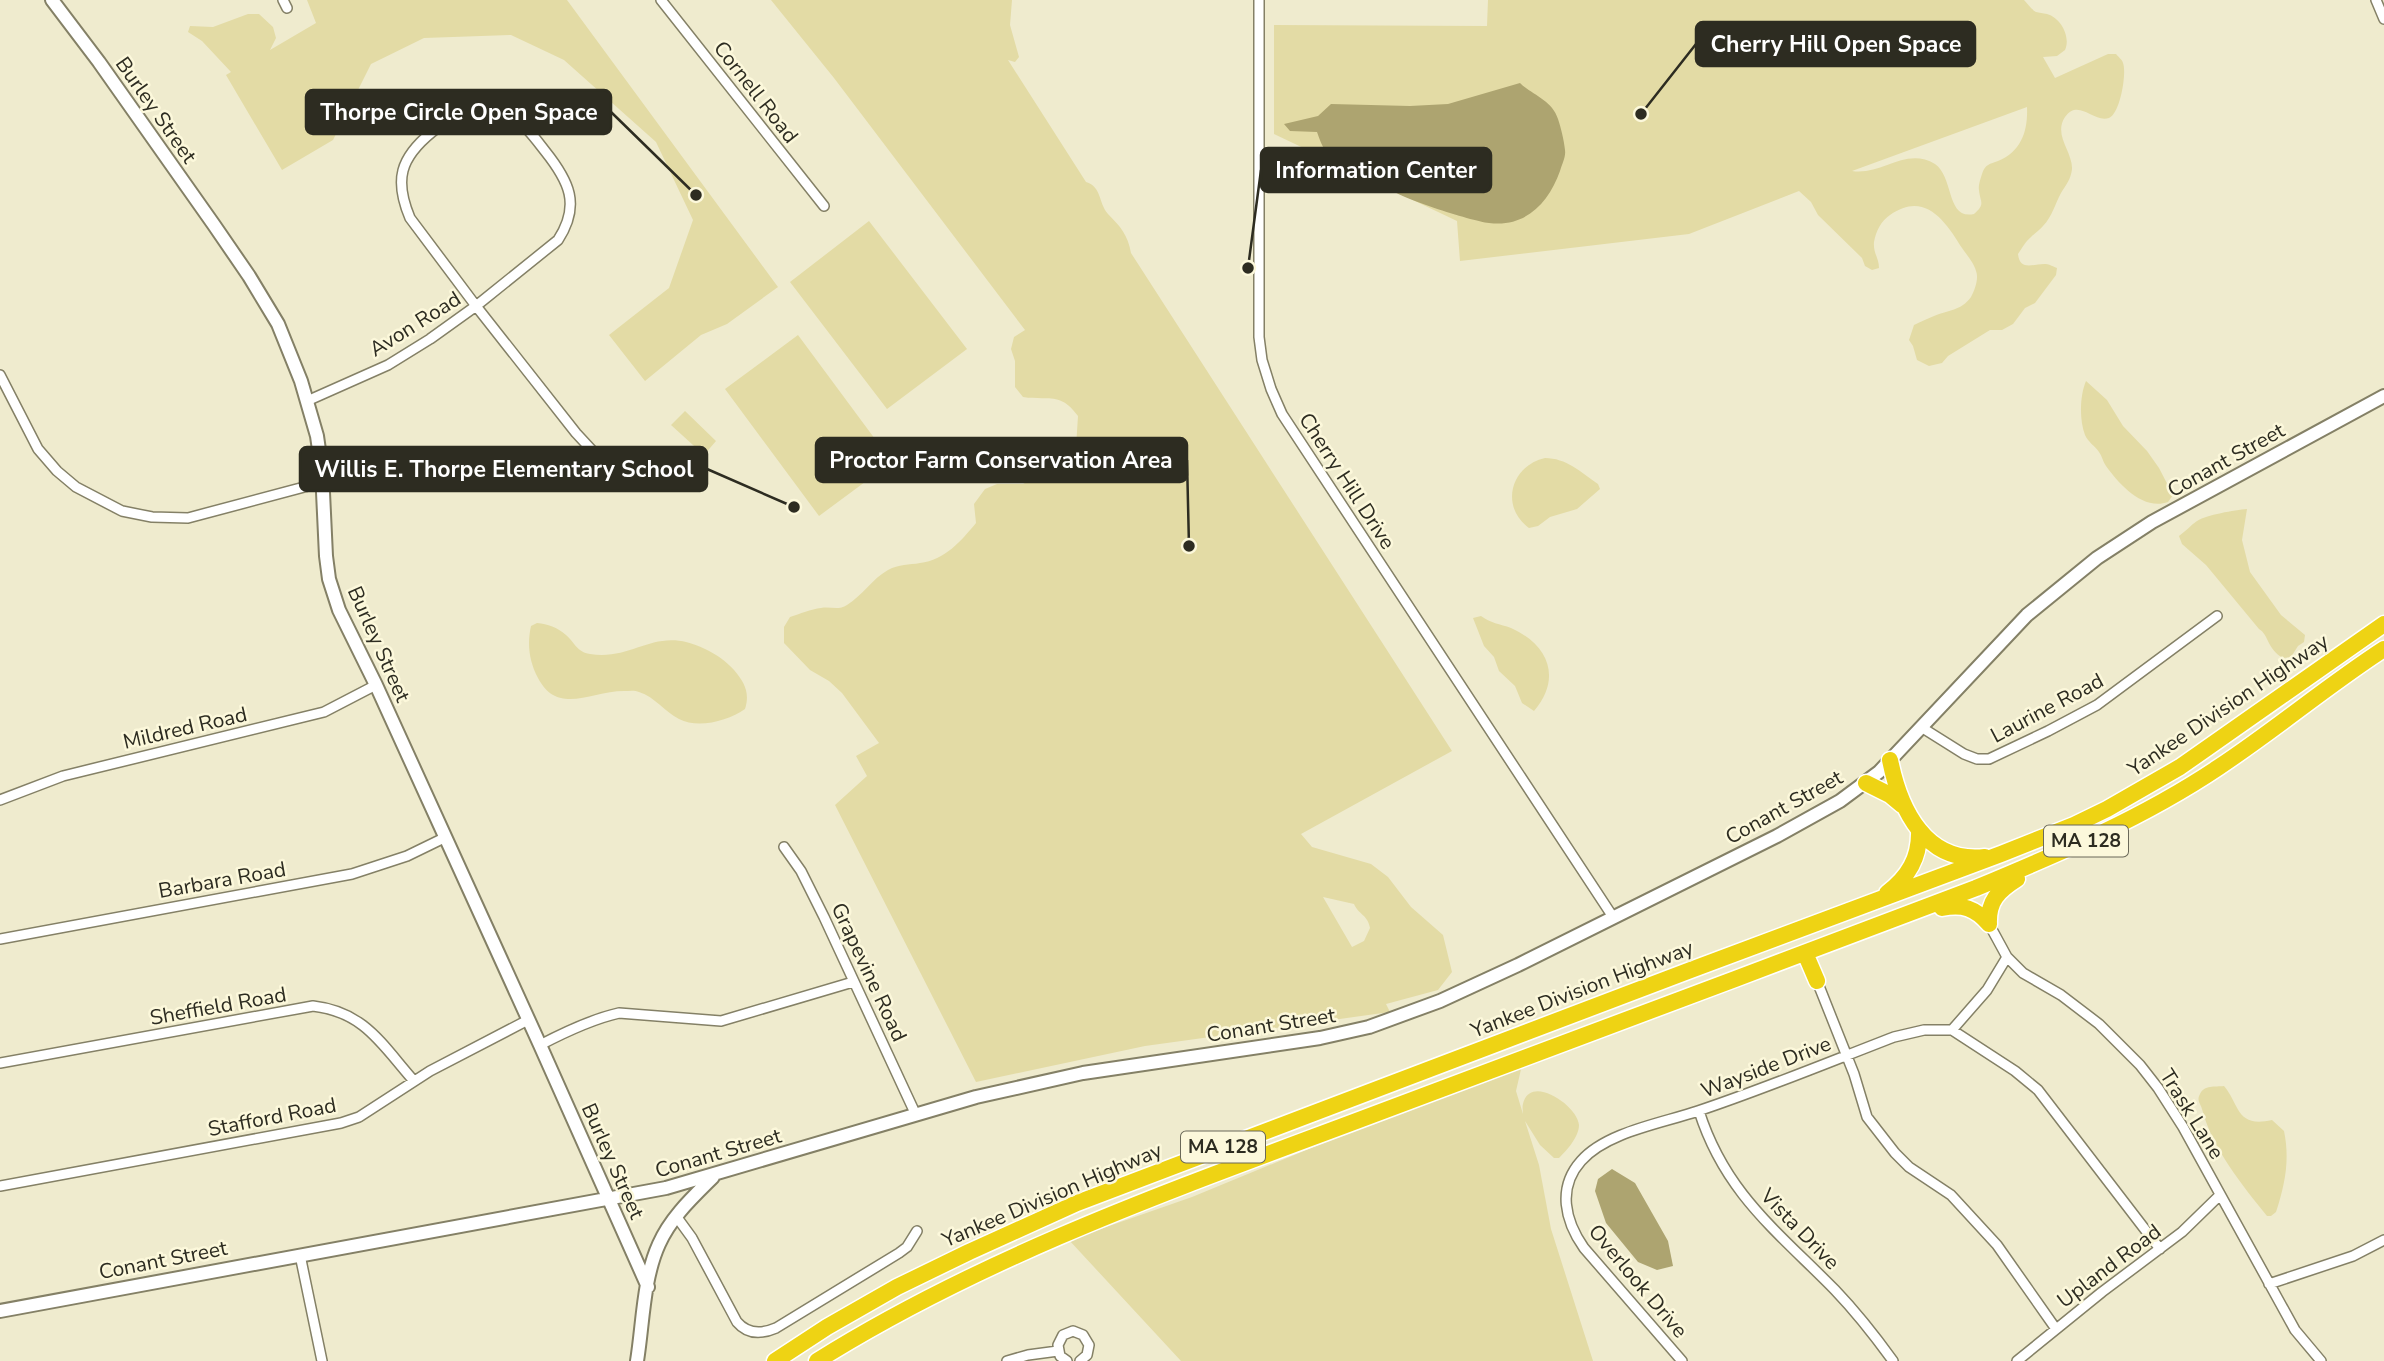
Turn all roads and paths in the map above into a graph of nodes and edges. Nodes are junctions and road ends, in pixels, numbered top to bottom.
1 (52, 0) edge
2 (661, 0) edge
3 (1259, 0) edge
4 (2376, 0) edge
5 (2384, 19) edge
6 (824, 206) dead end
7 (476, 306) junction
8 (0, 375) edge
9 (2384, 396) edge
10 (307, 401) junction
11 (601, 460) dead end
12 (323, 482) junction
13 (2217, 616) dead end
14 (2384, 624) edge
15 (2384, 649) edge
16 (376, 685) junction
17 (1921, 726) junction
18 (1890, 761) junction
19 (1866, 783) junction
20 (0, 800) edge
21 (1902, 805) junction
22 (1919, 830) junction
23 (444, 838) junction
24 (784, 847) dead end
25 (2001, 855) junction
26 (2047, 859) junction
27 (1876, 901) junction
28 (1909, 914) junction
29 (1613, 917) junction
30 (1989, 924) junction
31 (0, 939) edge
32 (1805, 953) junction
33 (2007, 957) junction
34 (1817, 981) joint
35 (853, 982) junction
36 (528, 1020) junction
37 (1952, 1030) junction
38 (540, 1045) junction
39 (1846, 1055) junction
40 (0, 1063) edge
41 (414, 1081) junction
42 (1699, 1111) junction
43 (916, 1115) junction
44 (1595, 1148) joint
45 (714, 1175) junction
46 (0, 1186) edge
47 (2220, 1195) junction
48 (610, 1199) junction
49 (676, 1216) junction
50 (916, 1231) dead end
51 (2384, 1240) edge
52 (2160, 1249) junction
53 (300, 1255) junction
54 (2269, 1284) junction
55 (648, 1287) junction
56 (0, 1311) edge
57 (2056, 1329) junction
58 (1058, 1351) junction
59 (322, 1361) edge
60 (637, 1361) edge
61 (775, 1361) edge
62 (817, 1361) edge
63 (1007, 1361) edge
64 (1067, 1361) edge
65 (1080, 1361) edge
66 (1682, 1361) edge
67 (1893, 1361) edge
68 (2017, 1361) edge
69 (2321, 1361) edge

1 - 10 main road, Burley Street
2 - 6 street, Cornell Road
3 - 29 street, Cherry Hill Drive
4 - 5 street
7 - 7 street
7 - 10 street, Avon Road
7 - 11 street, Avon Road
8 - 12 street
9 - 17 main road, Conant Street
10 - 12 main road, Burley Street
12 - 16 main road, Burley Street
13 - 17 street, Laurine Road
14 - 25 highway, Yankee Division Highway / MA 128
15 - 26 highway, Yankee Division Highway / MA 128
16 - 20 street, Mildred Road
16 - 23 main road, Burley Street
17 - 18 main road, Conant Street
18 - 19 main road, Conant Street
18 - 21 highway
19 - 21 highway
19 - 29 main road, Conant Street
21 - 22 highway
22 - 25 highway
22 - 27 highway
23 - 31 street, Barbara Road
23 - 36 main road, Burley Street
24 - 35 street, Grapevine Road
25 - 27 highway, Yankee Division Highway / MA 128
26 - 28 highway, Yankee Division Highway / MA 128
26 - 30 highway
27 - 61 highway, Yankee Division Highway / MA 128
28 - 30 highway
28 - 32 highway, Yankee Division Highway / MA 128
29 - 43 main road, Conant Street
30 - 33 street, Trask Lane
32 - 34 highway
32 - 62 highway, Yankee Division Highway / MA 128
33 - 37 street
33 - 47 street, Trask Lane
34 - 39 street
35 - 38 street
35 - 43 street, Grapevine Road
36 - 38 main road, Burley Street
36 - 41 street, Stafford Road
37 - 39 street, Wayside Drive
37 - 52 street
38 - 48 main road, Burley Street
39 - 42 street, Wayside Drive
39 - 57 street
40 - 41 street, Sheffield Road
41 - 46 street, Stafford Road
42 - 44 street, Wayside Drive
42 - 67 street, Vista Drive
43 - 45 main road, Conant Street
44 - 66 street, Overlook Drive
45 - 48 main road, Conant Street
45 - 49 main road
47 - 52 street, Upland Road
47 - 54 street, Trask Lane
48 - 53 main road, Conant Street
48 - 55 main road, Burley Street
49 - 50 street, Yankee Division Highway
49 - 55 main road
51 - 54 street
52 - 57 street, Upland Road
53 - 56 main road, Conant Street
53 - 59 street
54 - 69 street, Trask Lane
55 - 60 main road
57 - 68 street, Upland Road
58 - 63 street
58 - 64 street
58 - 65 street

